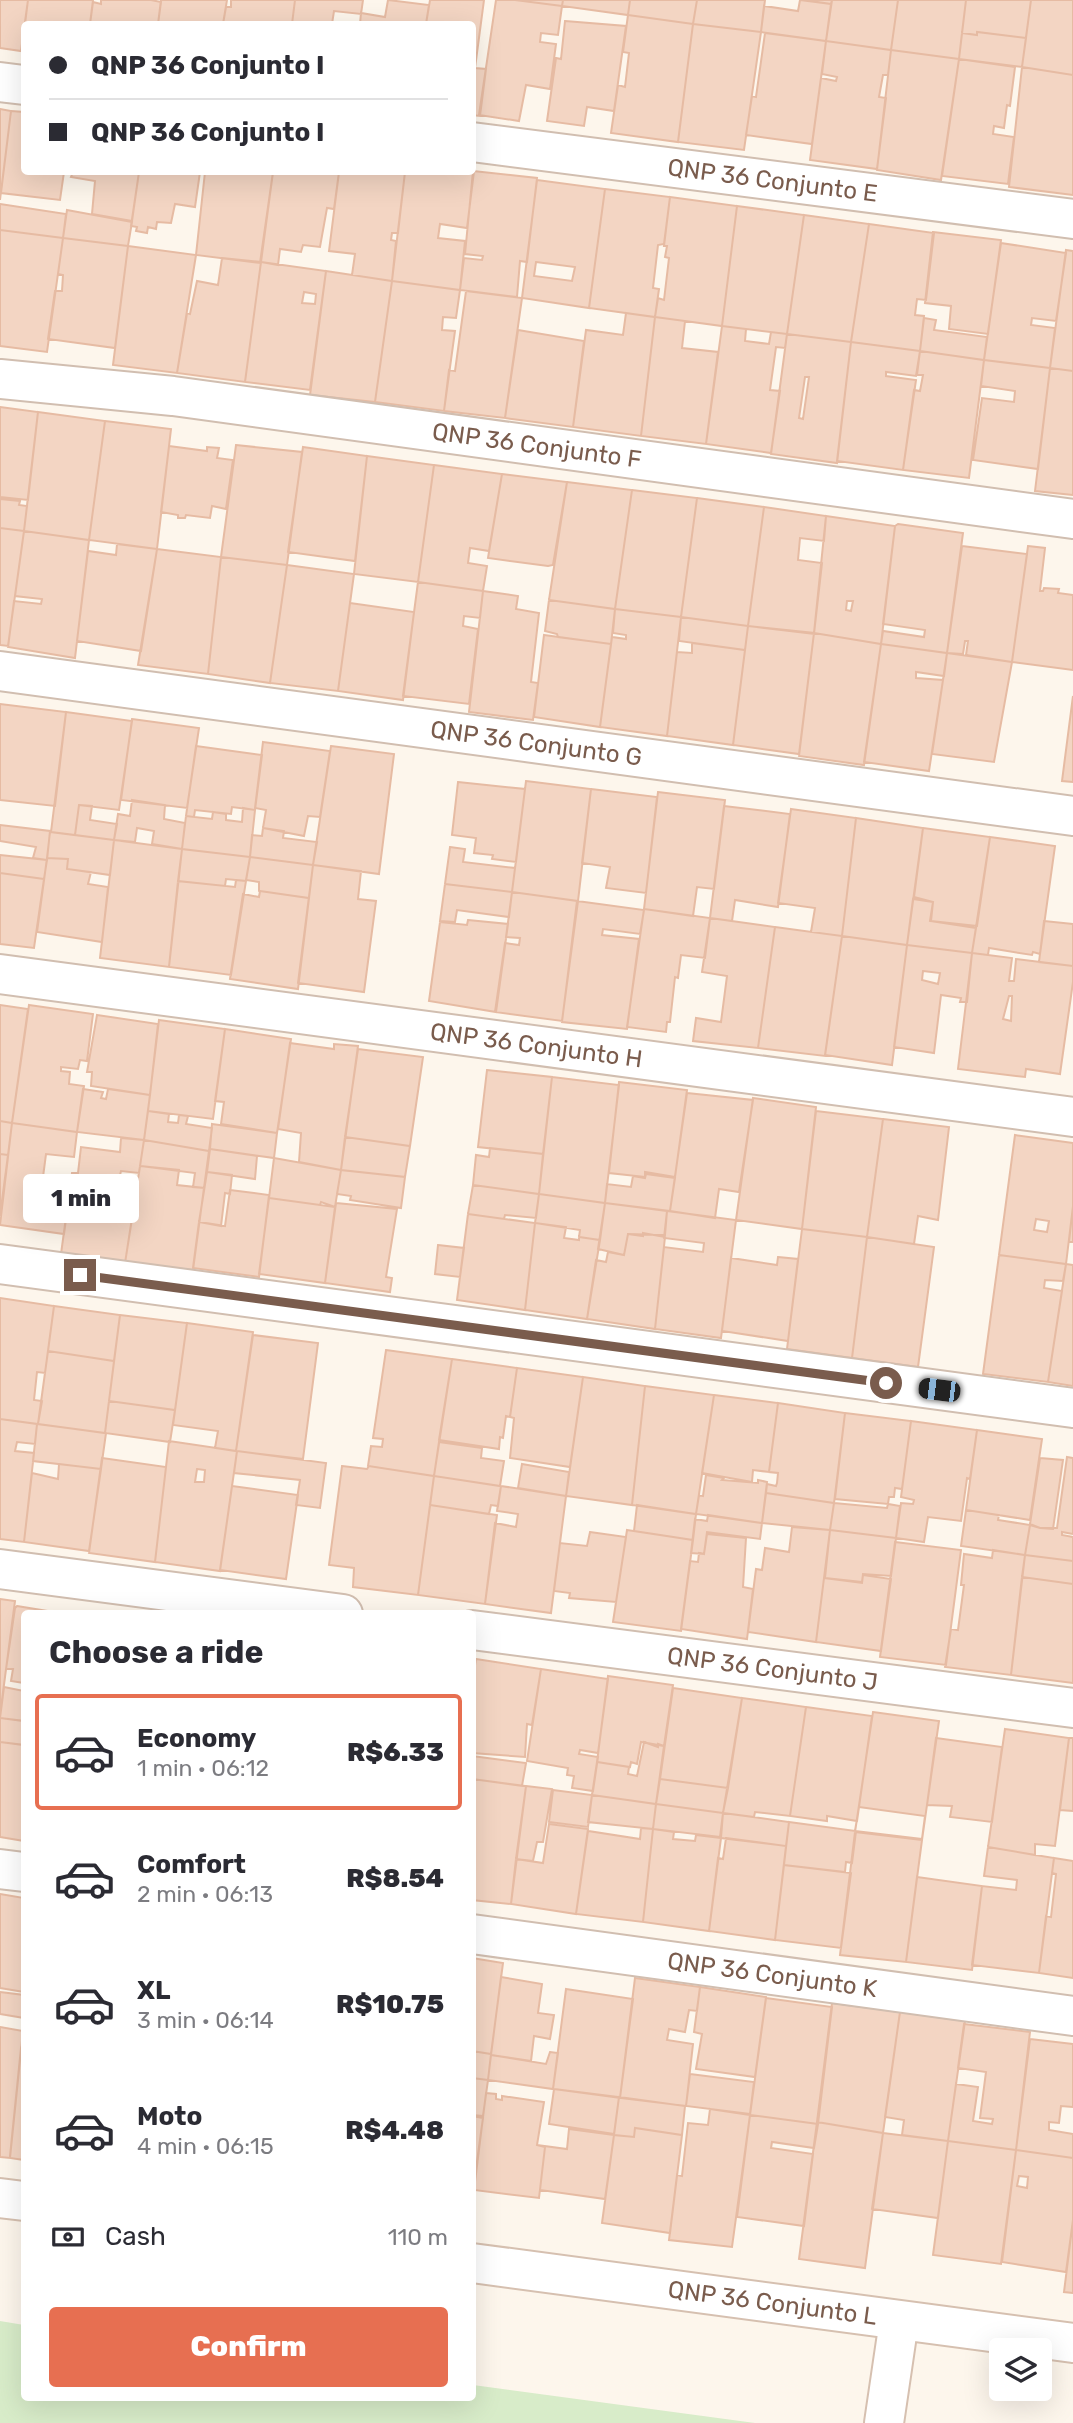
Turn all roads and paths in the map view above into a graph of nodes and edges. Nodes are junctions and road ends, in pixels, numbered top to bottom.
1 (0, 82) edge
2 (21, 85) edge
3 (476, 143) edge
4 (1073, 219) edge
5 (0, 379) edge
6 (1073, 519) edge
7 (0, 671) edge
8 (1073, 816) edge
9 (0, 974) edge
10 (1073, 1117) edge
11 (0, 1264) edge
12 (1073, 1408) edge
13 (0, 1569) edge
14 (313, 1610) edge
15 (476, 1631) edge
16 (1073, 1708) edge
17 (0, 1869) edge
18 (21, 1872) edge
19 (476, 1935) edge
20 (1073, 2016) edge
21 (0, 2198) edge
22 (21, 2201) edge
23 (476, 2264) edge
24 (899, 2321) junction
25 (1073, 2343) edge
26 (884, 2423) edge

1 - 2 street
3 - 4 street, QNP 36 Conjunto E
5 - 6 street, QNP 36 Conjunto F
7 - 8 street, QNP 36 Conjunto G
9 - 10 street, QNP 36 Conjunto H
11 - 12 street
13 - 14 street
15 - 16 street, QNP 36 Conjunto J
17 - 18 street
19 - 20 street, QNP 36 Conjunto K
21 - 22 street
23 - 24 street, QNP 36 Conjunto L
24 - 25 street, QNP 36 Conjunto L
24 - 26 street

